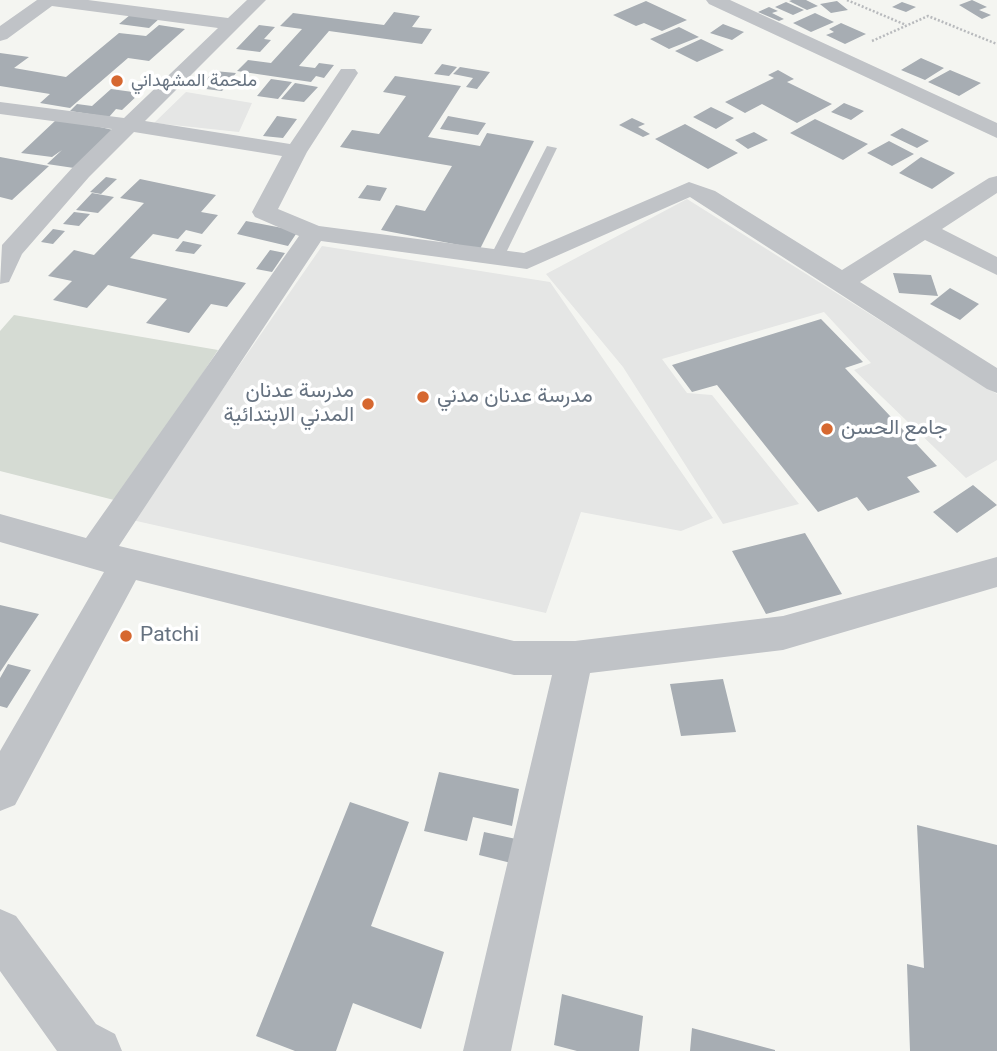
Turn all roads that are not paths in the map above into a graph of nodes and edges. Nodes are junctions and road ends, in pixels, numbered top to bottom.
1 (47, 0) edge
2 (257, 0) edge
3 (715, 0) edge
4 (233, 24) junction
5 (0, 35) edge
6 (348, 73) dead end
7 (0, 108) edge
8 (131, 125) junction
9 (997, 131) edge
10 (551, 148) dead end
11 (296, 152) junction
12 (997, 183) edge
13 (926, 231) junction
14 (314, 233) junction
15 (6, 254) edge
16 (497, 257) junction
17 (997, 267) edge
18 (0, 276) edge
19 (842, 282) junction
20 (997, 382) edge
21 (0, 528) edge
22 (111, 559) junction
23 (997, 572) edge
24 (575, 658) junction
25 (0, 790) edge
26 (0, 932) edge
27 (98, 1051) edge
28 (487, 1051) edge

1 - 4 street
1 - 5 street
2 - 4 street
3 - 9 street
4 - 8 street
6 - 11 street
7 - 8 street
8 - 11 street
8 - 15 street
10 - 16 lane
11 - 14 street
12 - 13 street
13 - 17 street
13 - 19 street
14 - 16 street
14 - 22 street
15 - 18 street
16 - 19 street
19 - 20 street
21 - 22 street
22 - 24 street
22 - 25 street
23 - 24 street
24 - 28 street
26 - 27 street

